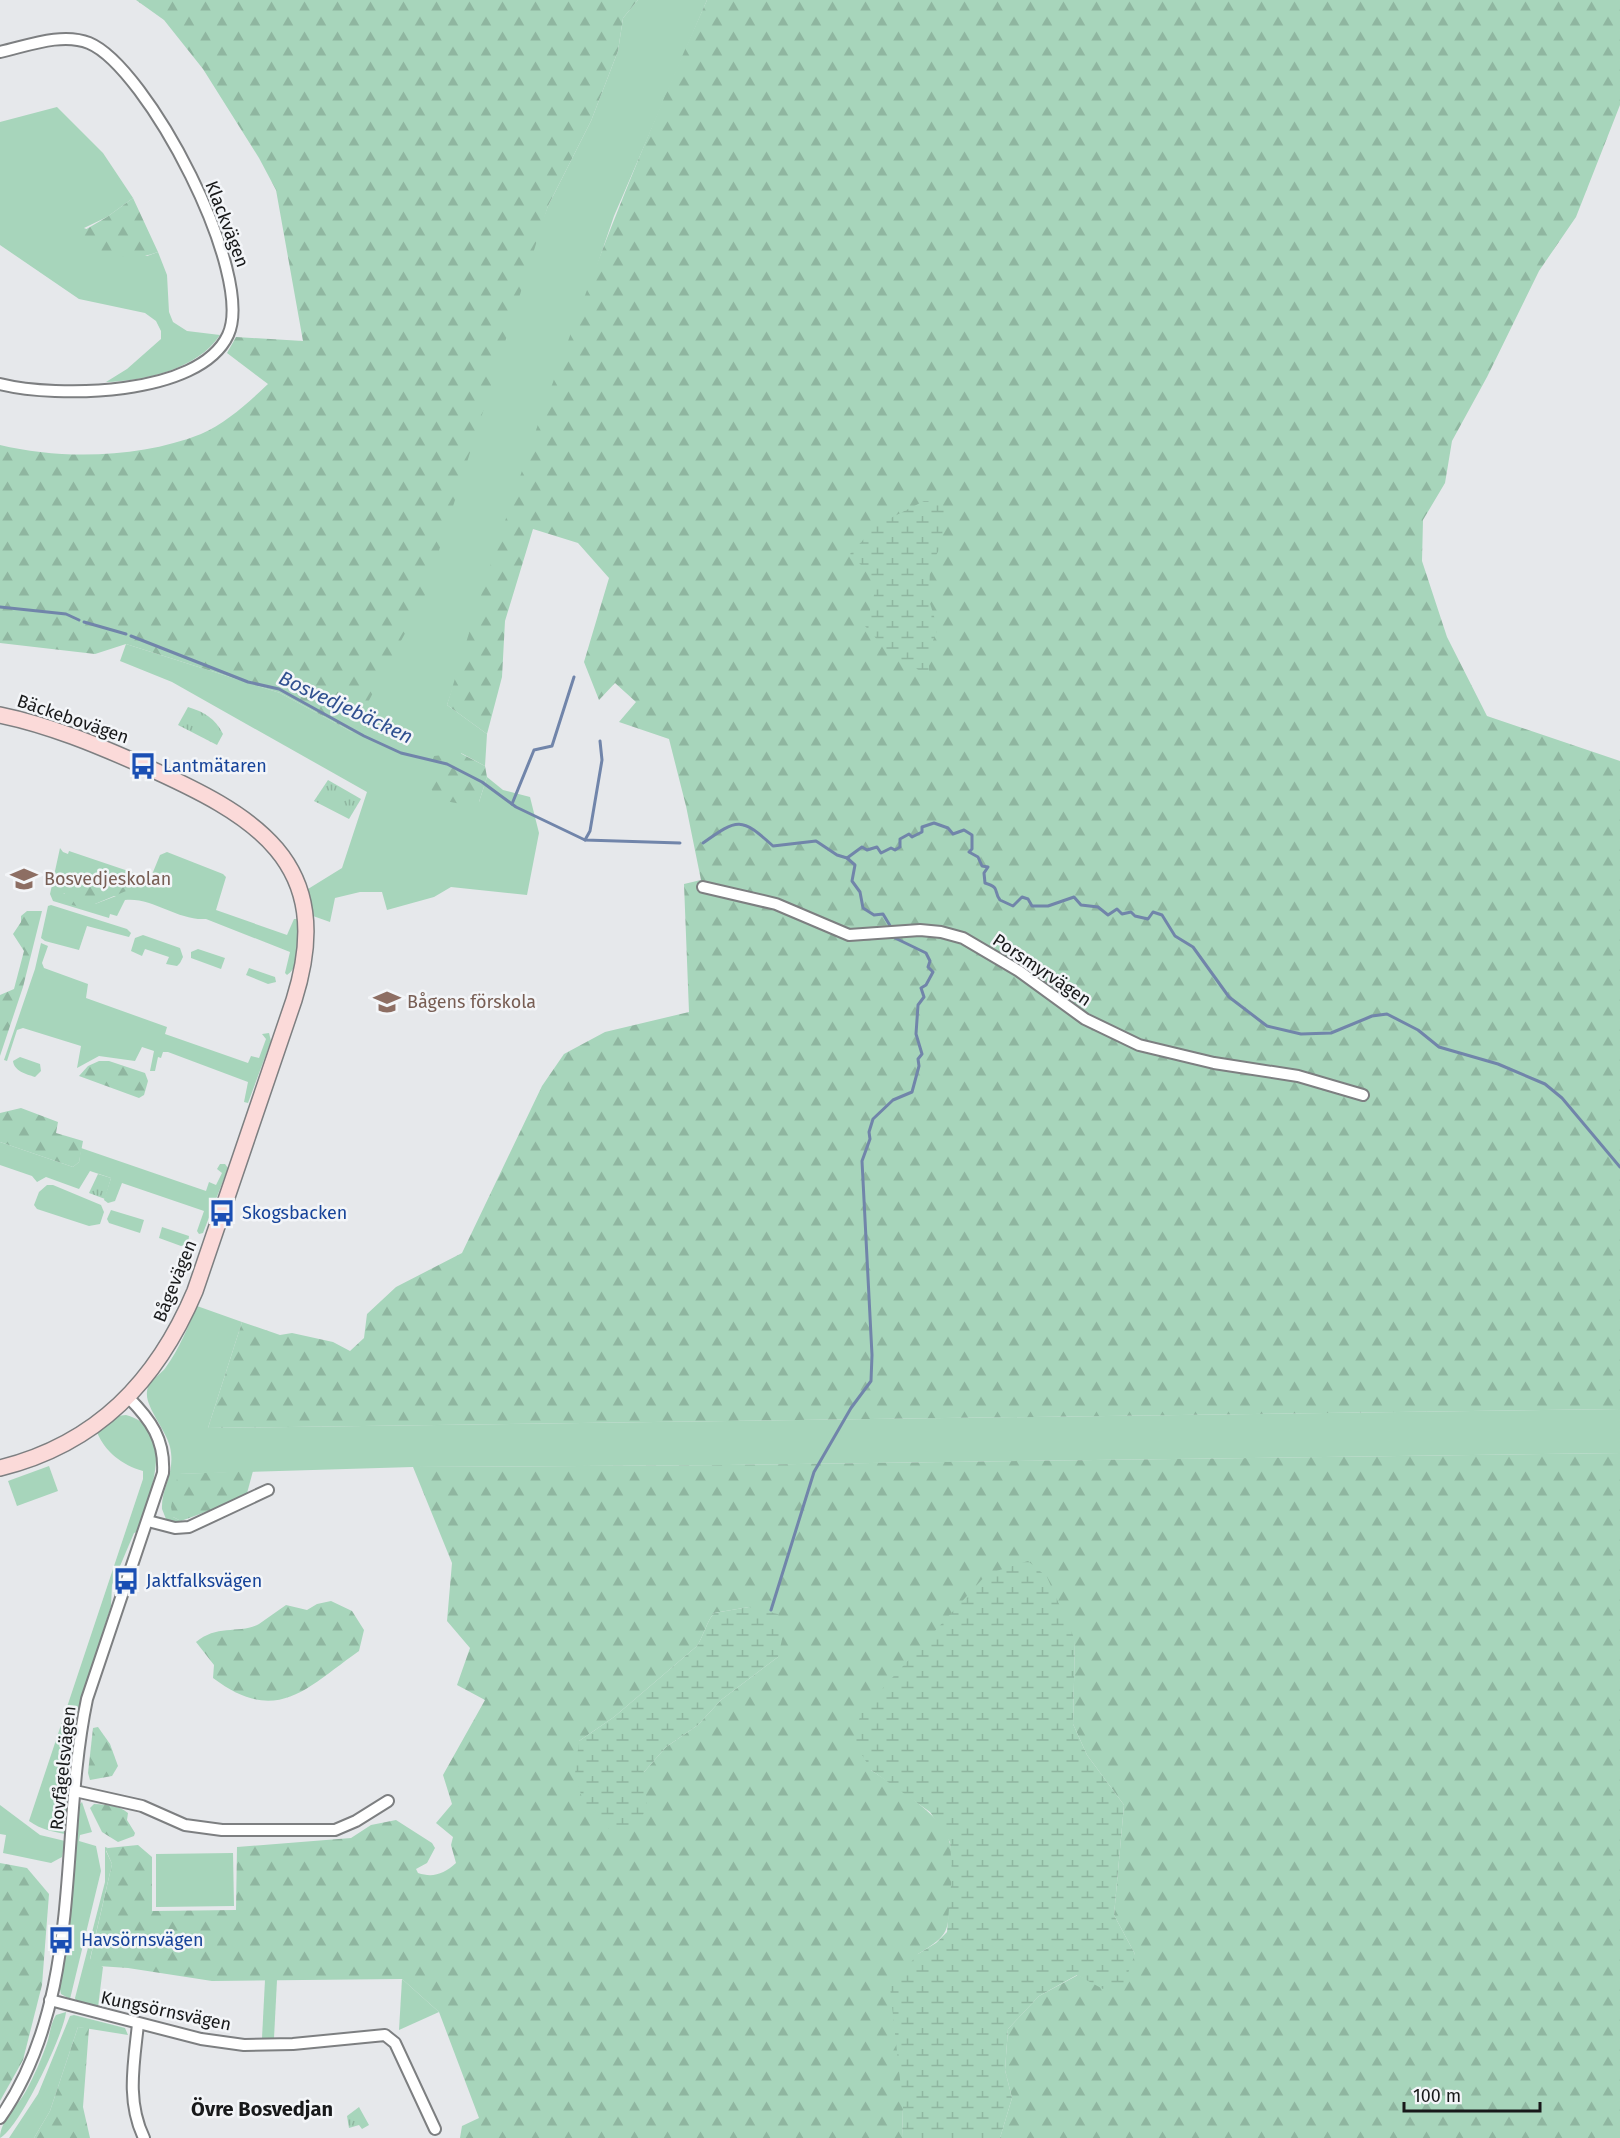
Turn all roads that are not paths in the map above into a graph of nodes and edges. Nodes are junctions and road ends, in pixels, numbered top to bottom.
1 (0, 52) edge
2 (0, 384) edge
3 (0, 715) edge
4 (703, 887) dead end
5 (300, 888) joint
6 (1363, 1095) dead end
7 (128, 1397) junction
8 (0, 1468) edge
9 (268, 1490) dead end
10 (148, 1521) junction
11 (75, 1791) junction
12 (388, 1801) dead end
13 (50, 2000) junction
14 (138, 2024) junction
15 (0, 2118) edge
16 (435, 2129) dead end
17 (144, 2138) edge

1 - 2 street, Klackvägen
3 - 5 street, Bäckebovägen
4 - 6 street, Porsmyrvägen
5 - 7 street, Bågevägen
7 - 8 street, Bågevägen
7 - 10 street, Rovfågelsvägen
9 - 10 street
10 - 11 street, Rovfågelsvägen
11 - 12 street
11 - 13 street, Rovfågelsvägen
13 - 14 street, Kungsörnsvägen
13 - 15 street, Rovfågelsvägen
14 - 16 street, Kungsörnsvägen
14 - 17 street

